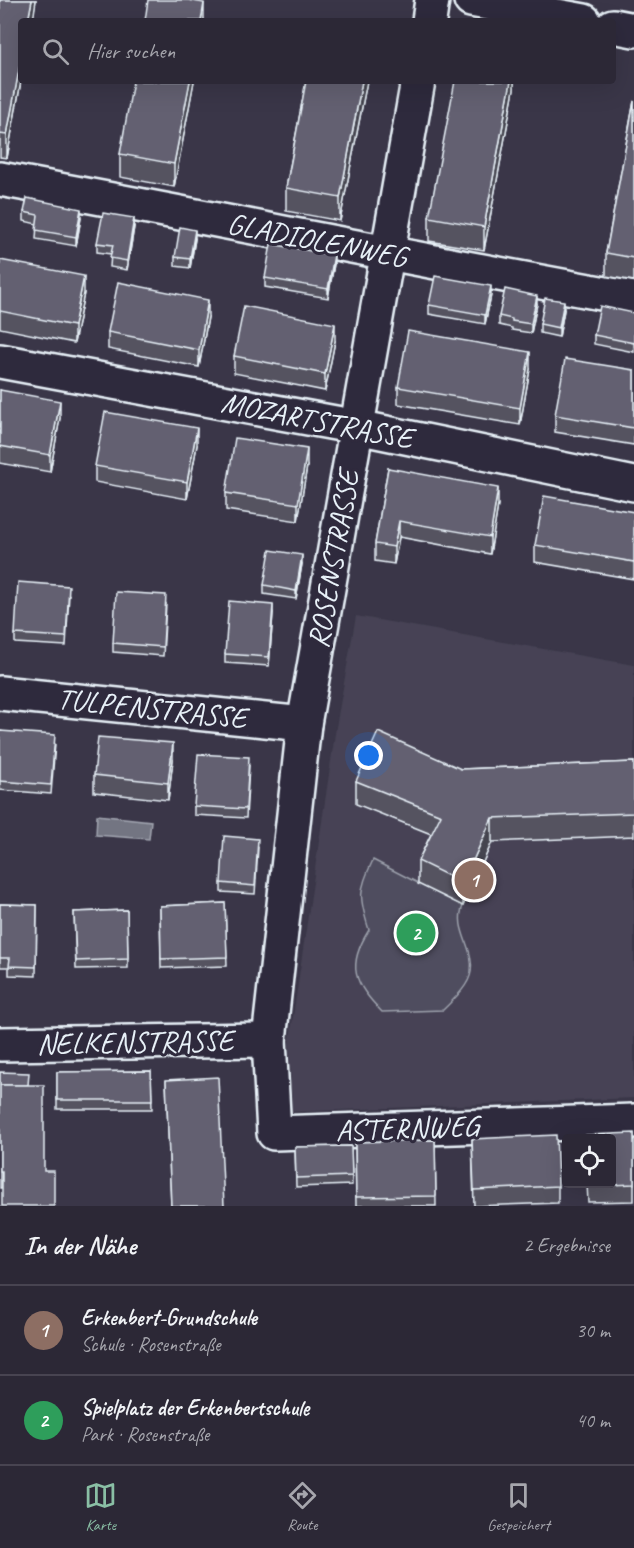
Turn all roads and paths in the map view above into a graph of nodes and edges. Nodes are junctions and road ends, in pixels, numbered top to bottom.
1 (432, 0) edge
2 (471, 0) edge
3 (429, 18) edge
4 (568, 18) edge
5 (616, 27) edge
6 (634, 30) edge
7 (417, 84) edge
8 (0, 179) edge
9 (387, 254) junction
10 (634, 299) edge
11 (0, 361) edge
12 (357, 427) junction
13 (634, 484) edge
14 (0, 693) edge
15 (304, 723) junction
16 (269, 1040) junction
17 (0, 1044) edge
18 (634, 1121) edge

1 - 3 street
2 - 4 street
5 - 6 street
7 - 9 street, ROSENSTRASSE
8 - 9 street, GLADIOLENWEG
9 - 10 street, GLADIOLENWEG
9 - 12 street, ROSENSTRASSE
11 - 12 street, MOZARTSTRASSE
12 - 13 street, MOZARTSTRASSE
12 - 15 street, ROSENSTRASSE
14 - 15 street, TULPENSTRASSE
15 - 16 street, ROSENSTRASSE
16 - 17 street, NELKENSTRASSE
16 - 18 street, ASTERNWEG

